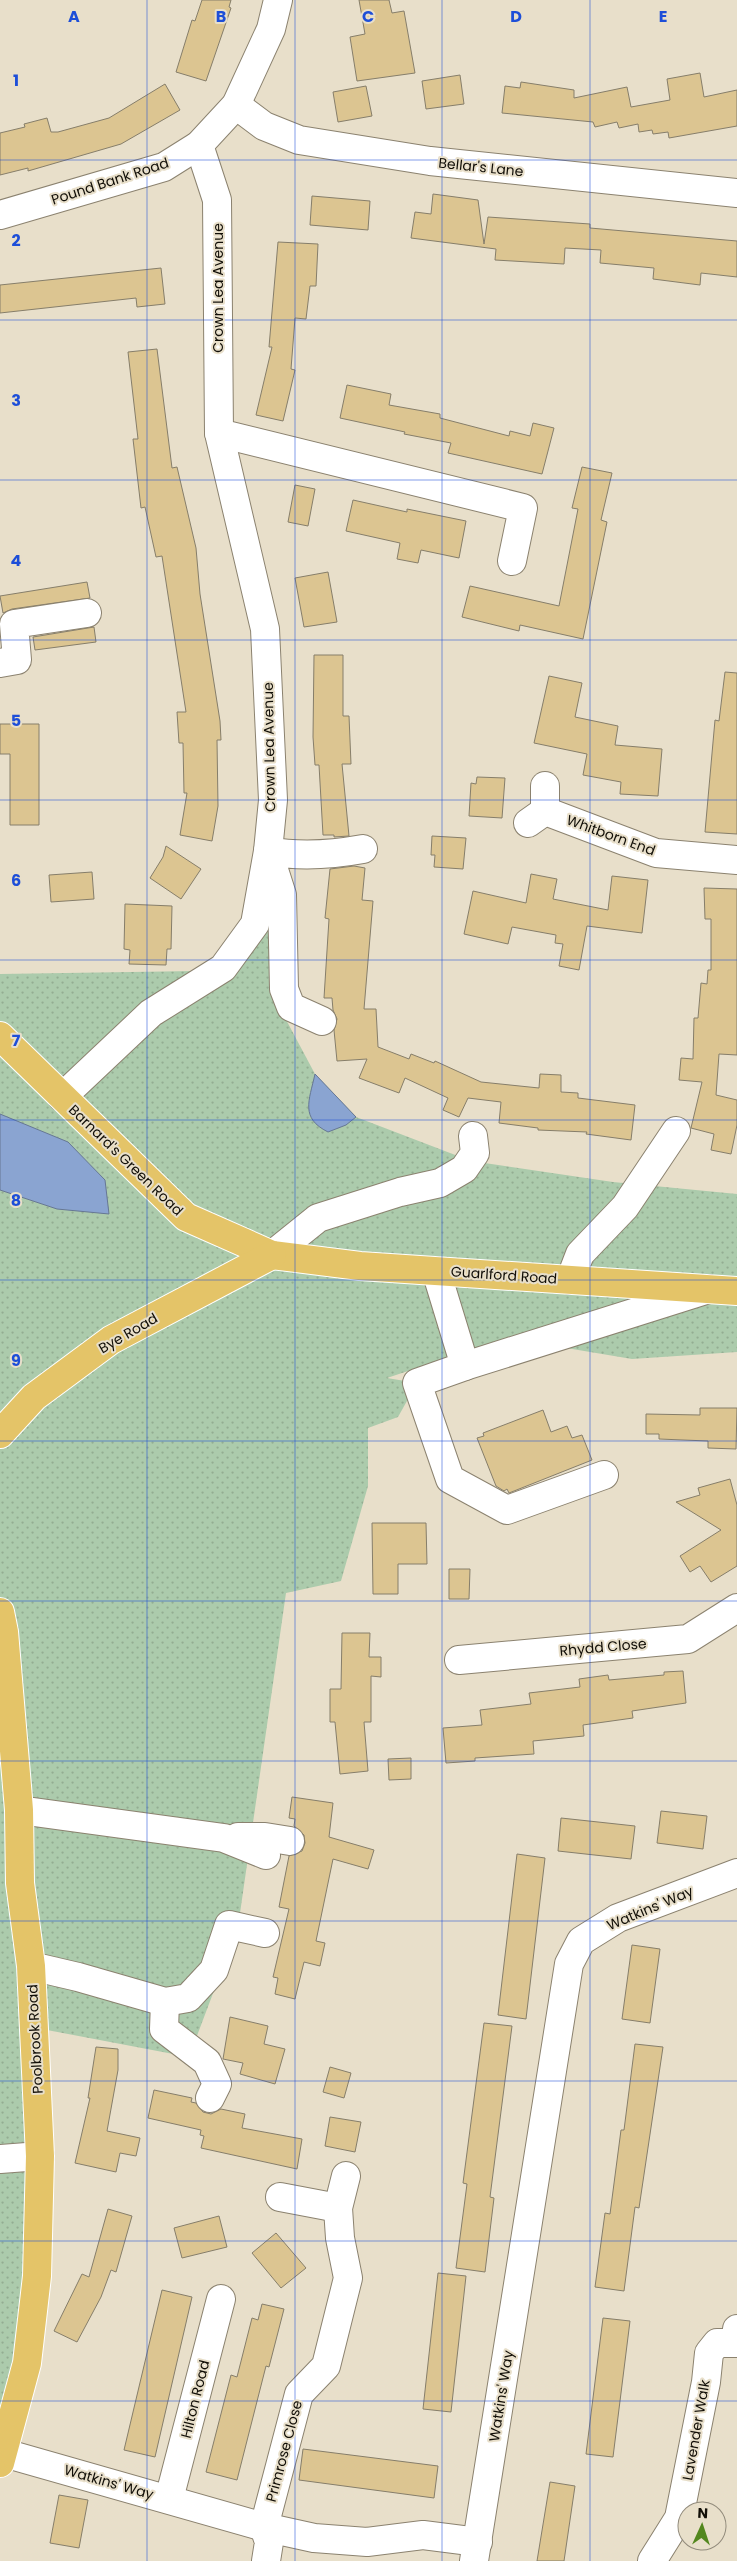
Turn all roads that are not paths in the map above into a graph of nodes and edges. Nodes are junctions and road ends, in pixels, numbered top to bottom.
1 (278, 0) edge
2 (236, 105) junction
3 (199, 145) junction
4 (737, 193) edge
5 (0, 215) edge
6 (219, 433) junction
7 (512, 561) dead end
8 (88, 613) dead end
9 (0, 663) edge
10 (539, 807) dead end
11 (362, 848) dead end
12 (268, 851) junction
13 (737, 860) edge
14 (322, 1021) dead end
15 (0, 1036) edge
16 (62, 1097) junction
17 (676, 1131) dead end
18 (473, 1136) dead end
19 (272, 1255) junction
20 (436, 1271) junction
21 (570, 1280) junction
22 (708, 1289) junction
23 (737, 1291) edge
24 (465, 1366) junction
25 (0, 1434) edge
26 (604, 1475) dead end
27 (737, 1608) edge
28 (1, 1626) edge
29 (459, 1660) dead end
30 (19, 1810) junction
31 (224, 1838) junction
32 (290, 1841) dead end
33 (266, 1855) dead end
34 (737, 1872) edge
35 (265, 1933) dead end
36 (31, 1966) junction
37 (165, 2002) junction
38 (210, 2098) dead end
39 (40, 2156) junction
40 (0, 2159) edge
41 (346, 2176) dead end
42 (280, 2197) dead end
43 (338, 2208) junction
44 (221, 2299) dead end
45 (737, 2338) edge
46 (3, 2443) edge
47 (169, 2499) junction
48 (264, 2527) junction
49 (476, 2552) edge
50 (266, 2561) edge
51 (652, 2561) edge

1 - 2 street, Pound Bank Road
2 - 3 street, Pound Bank Road
2 - 4 street, Bellar's Lane
3 - 5 street, Pound Bank Road
3 - 6 street, Crown Lea Avenue
6 - 7 street
6 - 12 street, Crown Lea Avenue
8 - 9 street
10 - 13 street, Whitborn End
11 - 12 street
12 - 14 street
12 - 16 street, Crown Lea Avenue
15 - 16 main road, Barnard's Green Road
16 - 19 main road, Barnard's Green Road
17 - 21 street
18 - 19 street
19 - 20 main road, Guarlford Road
19 - 25 main road, Bye Road
20 - 21 main road, Guarlford Road
20 - 24 street
21 - 22 main road, Guarlford Road
22 - 23 main road, Guarlford Road
22 - 24 street
24 - 26 street
27 - 29 street, Rhydd Close
28 - 30 main road, Poolbrook Road
30 - 31 street
30 - 36 main road, Poolbrook Road
31 - 32 street
31 - 33 street
34 - 49 street, Watkins' Way
35 - 37 street
36 - 37 street
36 - 39 main road, Poolbrook Road
37 - 38 street
39 - 40 street
39 - 46 main road, Poolbrook Road
41 - 43 street, Primrose Close
42 - 43 street
43 - 48 street, Primrose Close
44 - 47 street, Hilton Road
45 - 51 street, Lavender Walk
46 - 47 street, Watkins' Way
47 - 48 street, Watkins' Way
48 - 49 street, Watkins' Way
48 - 50 street

